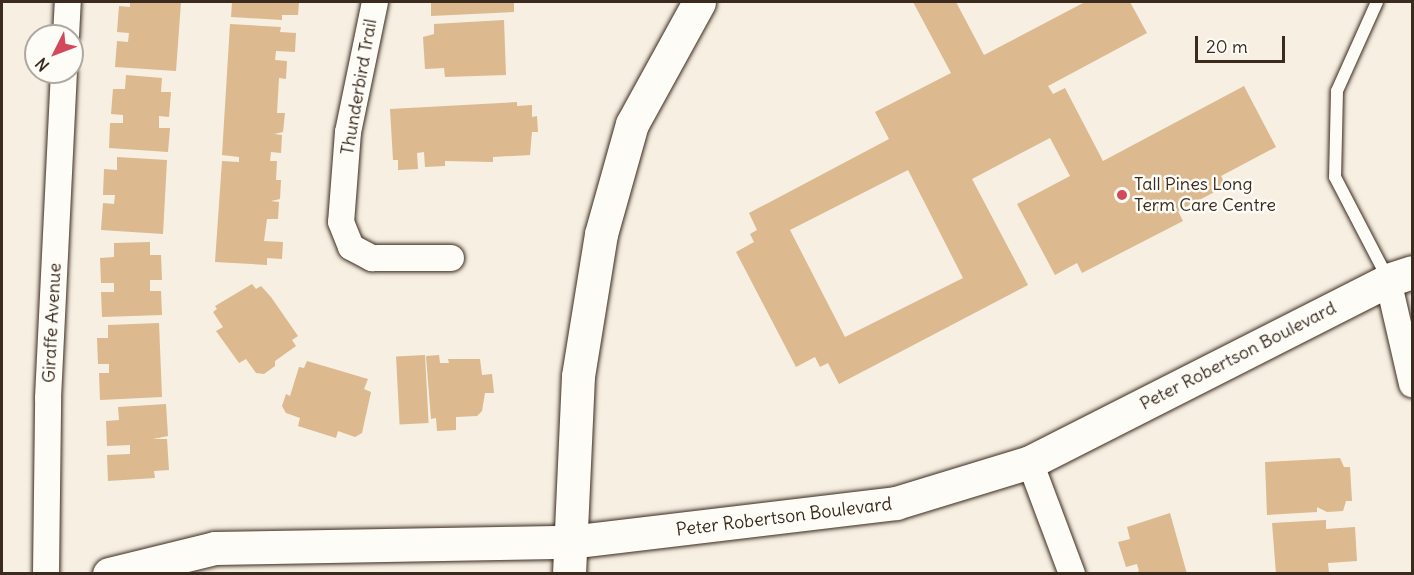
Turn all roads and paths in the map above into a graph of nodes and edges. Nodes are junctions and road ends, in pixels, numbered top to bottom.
1 (68, 2) edge
2 (375, 2) edge
3 (699, 2) edge
4 (1377, 2) edge
5 (67, 24) edge
6 (63, 84) edge
7 (451, 258) dead end
8 (1400, 276) edge
9 (1413, 384) edge
10 (1030, 462) junction
11 (570, 558) edge
12 (46, 573) edge
13 (109, 573) edge
14 (1072, 573) edge

1 - 5 street
2 - 7 street, Thunderbird Trail
3 - 11 street
4 - 8 lane
6 - 12 street, Giraffe Avenue
8 - 9 street
8 - 10 street, Peter Robertson Boulevard
10 - 11 street, Peter Robertson Boulevard
10 - 14 street
11 - 13 street, Peter Robertson Boulevard

